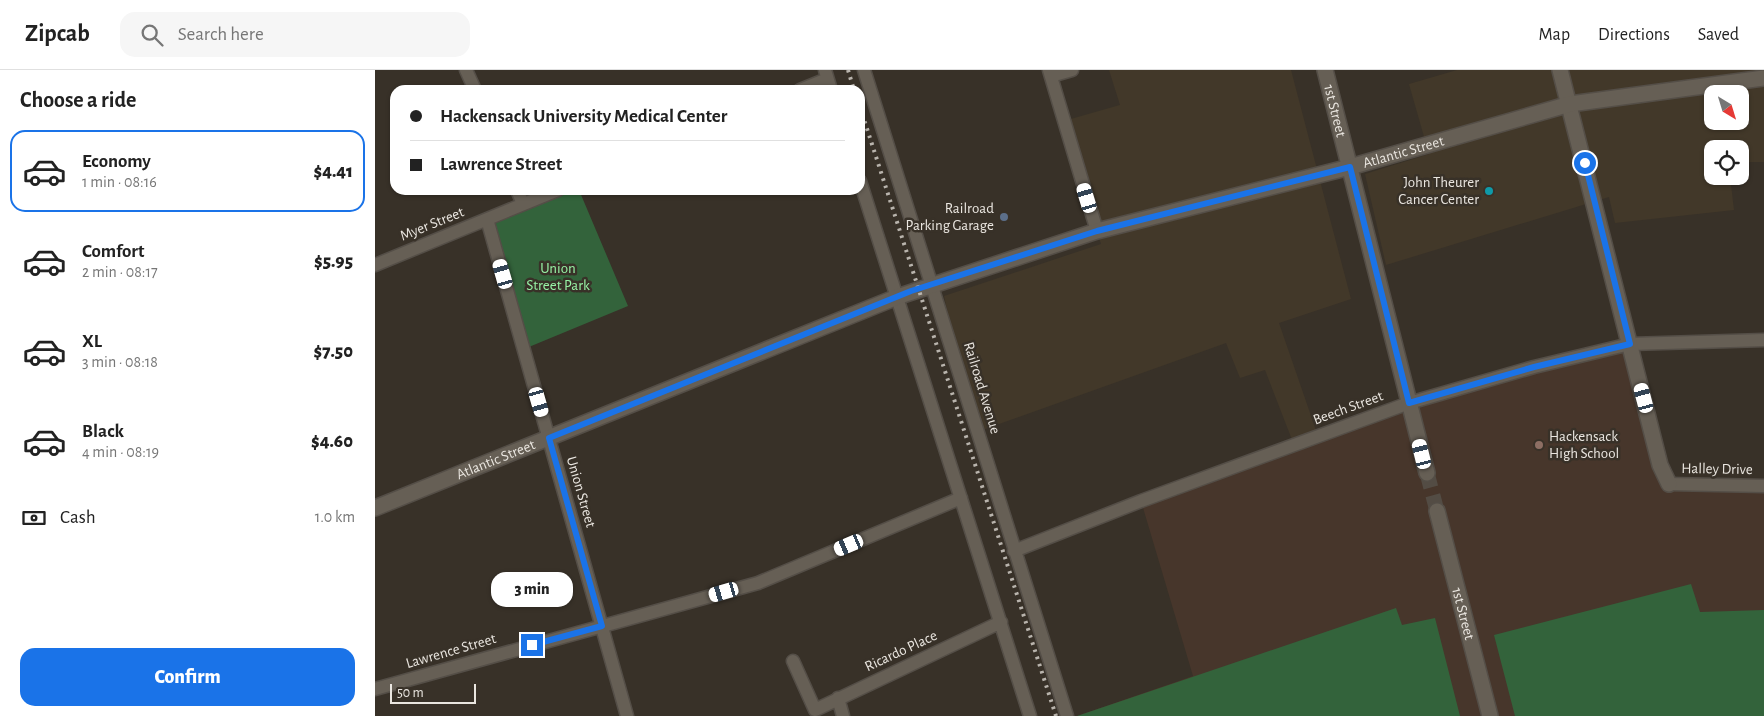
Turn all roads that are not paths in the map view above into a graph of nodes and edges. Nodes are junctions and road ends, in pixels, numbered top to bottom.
1 (466, 70) edge
2 (864, 70) edge
3 (1072, 70) edge
4 (1325, 70) edge
5 (1559, 70) edge
6 (1050, 73) edge
7 (1764, 78) edge
8 (828, 80) edge
9 (473, 85) edge
10 (814, 85) edge
11 (1570, 104) junction
12 (1350, 167) junction
13 (519, 195) edge
14 (546, 195) edge
15 (864, 195) edge
16 (523, 204) junction
17 (487, 219) junction
18 (1097, 231) junction
19 (375, 265) edge
20 (933, 284) junction
21 (897, 297) junction
22 (1764, 340) edge
23 (1630, 344) junction
24 (1409, 403) junction
25 (549, 438) junction
26 (1427, 473) tunnel mouth
27 (1669, 484) joint
28 (1764, 486) edge
29 (961, 498) junction
30 (375, 508) edge
31 (1437, 511) tunnel mouth
32 (1014, 550) junction
33 (1001, 622) junction
34 (602, 626) junction
35 (793, 661) dead end
36 (375, 689) edge
37 (838, 698) junction
38 (627, 716) edge
39 (843, 716) edge
40 (1030, 716) edge
41 (1067, 716) edge
42 (1490, 716) edge

1 - 9 street
2 - 20 street, Railroad Avenue
3 - 6 street
4 - 12 street, 1st Street
5 - 11 street
6 - 18 street
7 - 11 street, Atlantic Street
8 - 10 street
11 - 12 street, Atlantic Street
11 - 23 street
12 - 18 street, Atlantic Street
12 - 24 street, 1st Street
13 - 16 street
14 - 16 street, Myer Street
15 - 21 street
16 - 17 street, Myer Street
17 - 19 street, Myer Street
17 - 25 street, Union Street
18 - 20 street, Atlantic Street
20 - 21 street, Atlantic Street
20 - 32 street, Railroad Avenue
21 - 25 street, Atlantic Street
21 - 29 street
22 - 23 street, Beech Street
23 - 24 street, Beech Street
23 - 27 street
24 - 26 street, 1st Street
24 - 32 street, Beech Street
25 - 30 street, Atlantic Street
25 - 34 street, Union Street
27 - 28 street, Halley Drive
29 - 33 street
29 - 34 street, Lawrence Street
31 - 42 street, 1st Street
32 - 41 street, Railroad Avenue
33 - 37 street, Ricardo Place
33 - 40 street
34 - 36 street, Lawrence Street
34 - 38 street, Union Street
35 - 37 street, Ricardo Place
37 - 39 street

